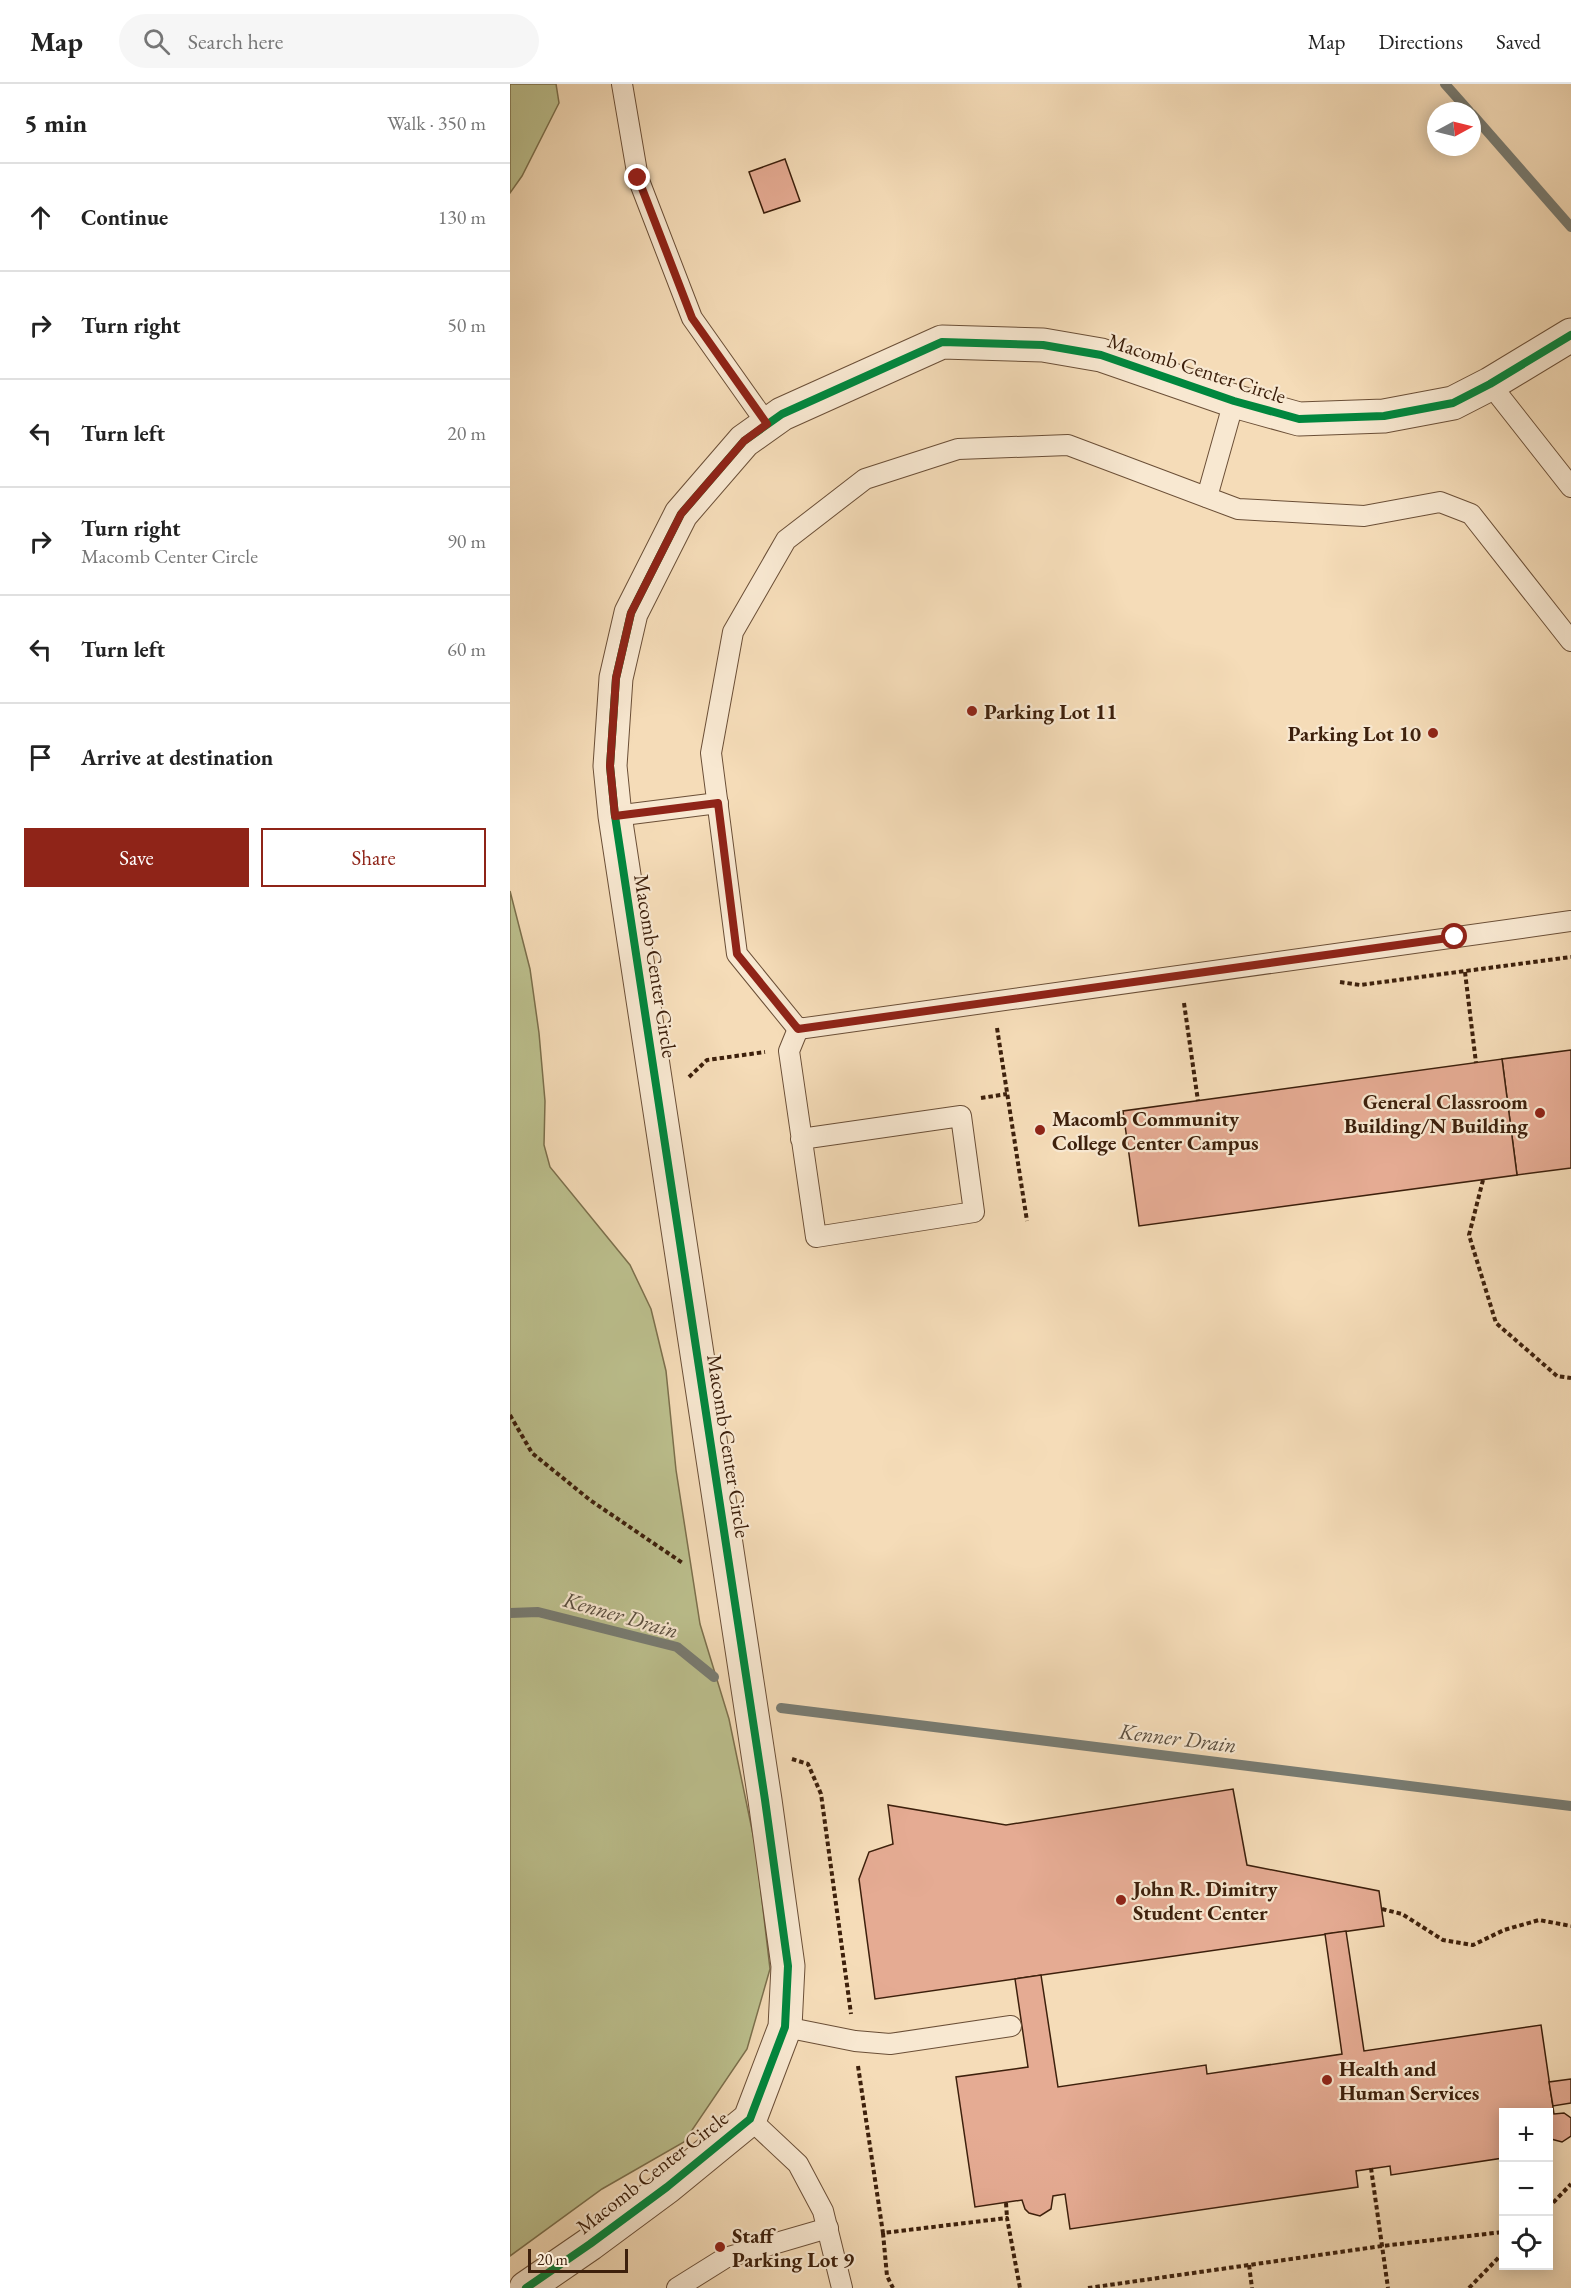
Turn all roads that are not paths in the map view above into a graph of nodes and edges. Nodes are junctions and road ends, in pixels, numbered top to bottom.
1 (622, 84) edge
2 (1571, 335) edge
3 (1490, 384) junction
4 (1234, 401) junction
5 (767, 424) junction
6 (1571, 487) edge
7 (1207, 497) junction
8 (1571, 641) edge
9 (718, 803) junction
10 (615, 816) junction
11 (1571, 921) edge
12 (798, 1029) junction
13 (801, 1139) junction
14 (1011, 2026) dead end
15 (785, 2027) junction
16 (750, 2119) junction
17 (828, 2228) junction
18 (526, 2288) edge
19 (676, 2288) edge
20 (842, 2288) edge

1 - 5 lane
2 - 3 street, Macomb Center Circle
3 - 4 street, Macomb Center Circle
3 - 6 lane
4 - 5 street, Macomb Center Circle
4 - 7 lane
5 - 10 street, Macomb Center Circle
7 - 8 lane
7 - 9 lane
9 - 10 lane
9 - 12 lane
10 - 15 street, Macomb Center Circle
11 - 12 lane
12 - 13 lane
13 - 13 lane
14 - 15 lane
15 - 16 street, Macomb Center Circle
16 - 17 lane
16 - 18 street, Macomb Center Circle
17 - 19 lane
17 - 20 lane

